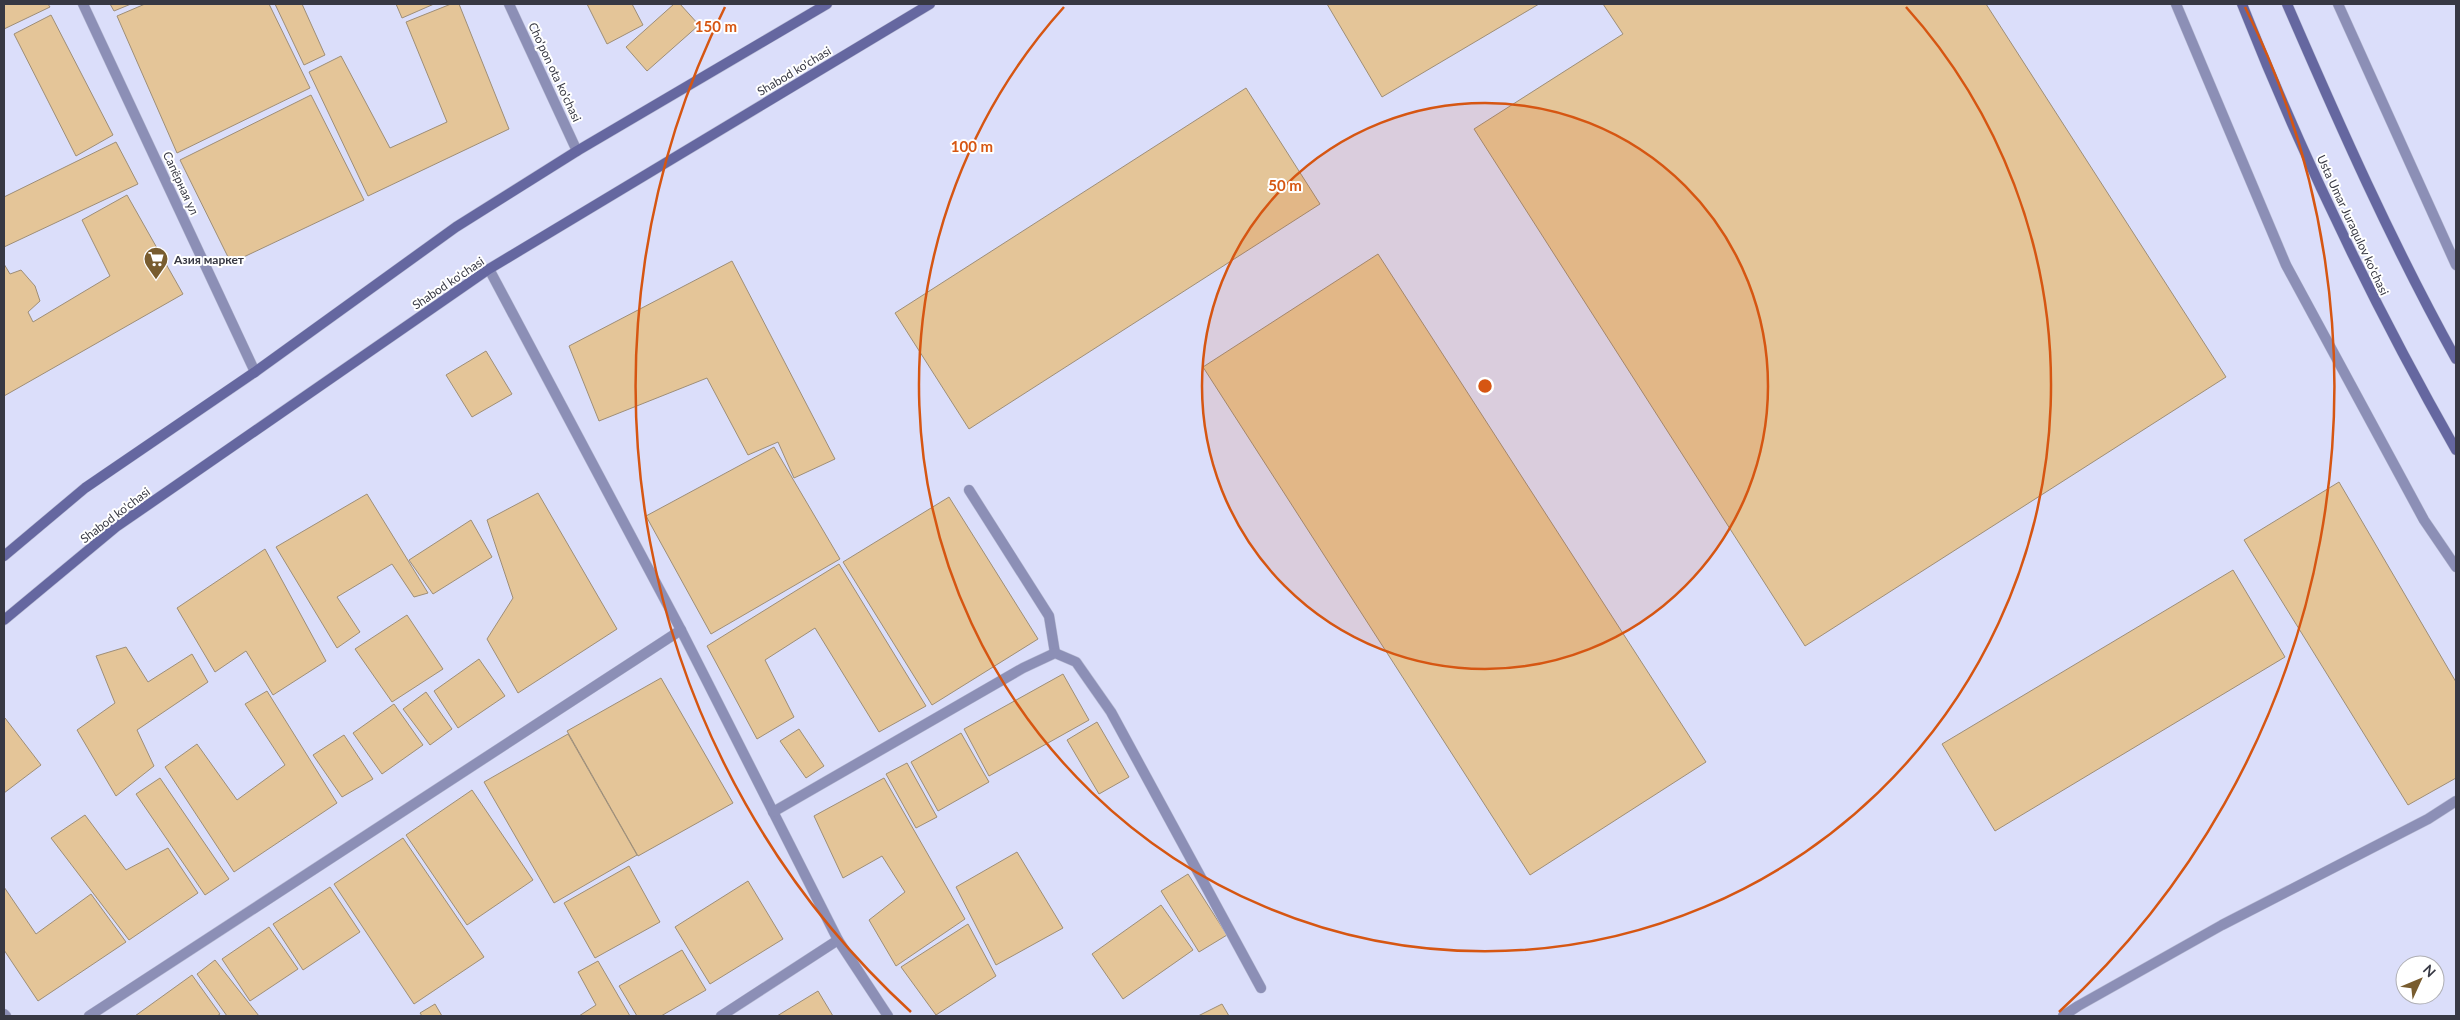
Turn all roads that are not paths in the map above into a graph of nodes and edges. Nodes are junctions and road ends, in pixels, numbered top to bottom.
1 (83, 4) edge
2 (509, 4) edge
3 (827, 4) edge
4 (930, 4) edge
5 (2176, 4) edge
6 (2242, 4) edge
7 (2287, 4) edge
8 (2338, 4) edge
9 (577, 151) junction
10 (2456, 265) edge
11 (489, 269) junction
12 (2456, 359) edge
13 (255, 372) junction
14 (2456, 450) edge
15 (969, 490) dead end
16 (4, 556) edge
17 (2456, 568) edge
18 (4, 620) edge
19 (681, 630) junction
20 (1055, 653) junction
21 (2456, 801) edge
22 (773, 812) junction
23 (838, 940) junction
24 (1261, 988) dead end
25 (89, 1016) edge
26 (721, 1016) edge
27 (888, 1016) edge
28 (2064, 1016) edge

1 - 13 street, Сапёрная ул
2 - 9 street, Cho'pon ota ko'chasi
3 - 9 main road
4 - 11 main road, Shabod ko'chasi
5 - 17 street
6 - 14 main road, Usta Umar Juraqulov ko'chasi
7 - 12 main road
8 - 10 street
9 - 13 main road
11 - 18 main road, Shabod ko'chasi
11 - 19 street
13 - 16 main road
15 - 20 street
19 - 22 street
19 - 25 street
20 - 22 street
20 - 24 street
21 - 28 street
22 - 23 street
23 - 26 street
23 - 27 street

